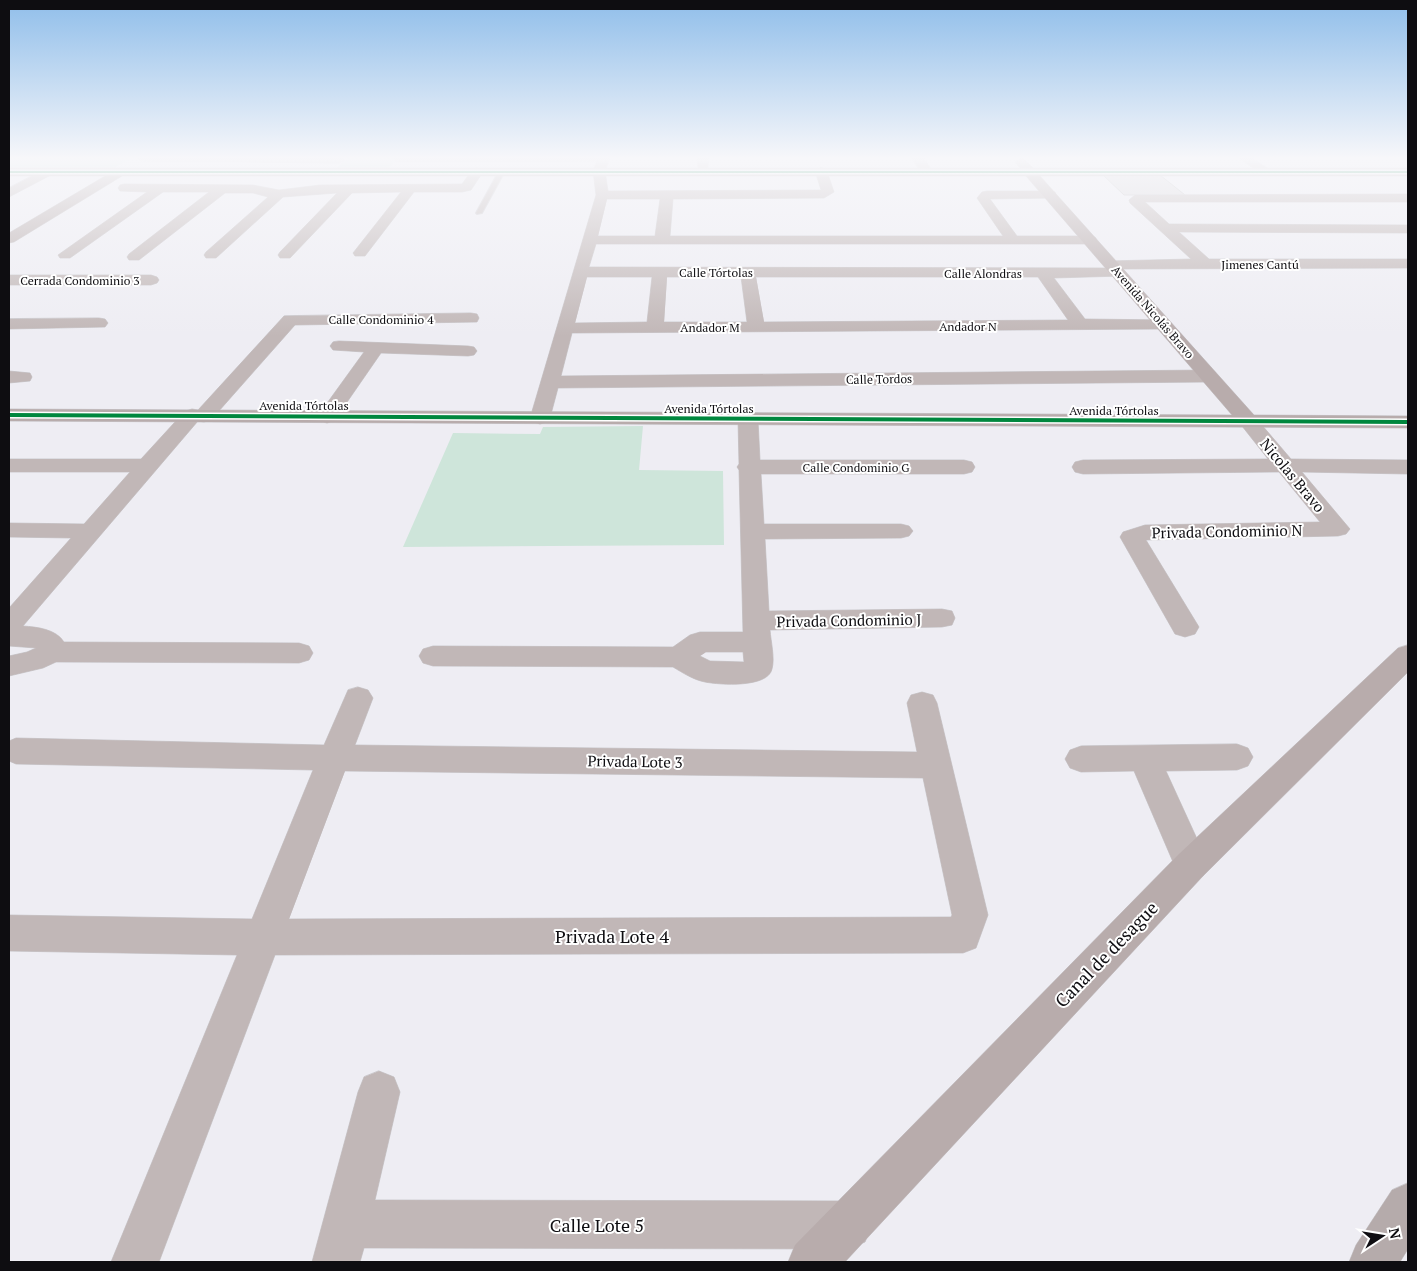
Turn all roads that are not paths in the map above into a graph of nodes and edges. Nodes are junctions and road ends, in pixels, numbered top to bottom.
1 (44, 217) edge
2 (119, 217) edge
3 (185, 217) edge
4 (253, 217) edge
5 (321, 217) edge
6 (388, 217) edge
7 (597, 217) edge
8 (664, 217) edge
9 (997, 217) edge
10 (1070, 217) edge
11 (1154, 217) edge
12 (1165, 228) junction
13 (1408, 228) edge
14 (9, 239) edge
15 (591, 240) junction
16 (662, 240) junction
17 (841, 240) junction
18 (1013, 240) junction
19 (1090, 240) junction
20 (360, 253) dead end
21 (65, 255) dead end
22 (211, 255) dead end
23 (285, 255) dead end
24 (134, 257) dead end
25 (1205, 264) junction
26 (1408, 264) edge
27 (1114, 269) junction
28 (582, 272) junction
29 (660, 272) junction
30 (748, 272) junction
31 (849, 272) junction
32 (1043, 273) junction
33 (9, 280) edge
34 (151, 280) dead end
35 (471, 318) dead end
36 (99, 323) dead end
37 (9, 324) edge
38 (1163, 324) junction
39 (855, 326) joint
40 (1081, 326) junction
41 (655, 327) junction
42 (756, 327) junction
43 (566, 328) junction
44 (339, 346) dead end
45 (376, 348) junction
46 (468, 351) dead end
47 (1208, 376) junction
48 (551, 382) junction
49 (9, 415) edge
50 (198, 416) junction
51 (327, 417) junction
52 (540, 418) junction
53 (748, 420) junction
54 (1248, 421) junction
55 (1408, 422) edge
56 (9, 464) edge
57 (1286, 465) junction
58 (147, 466) junction
59 (748, 466) junction
60 (964, 467) dead end
61 (1083, 467) dead end
62 (1408, 467) edge
63 (1338, 529) joint
64 (9, 530) edge
65 (90, 531) junction
66 (901, 531) dead end
67 (752, 532) junction
68 (942, 618) dead end
69 (11, 624) edge
70 (1185, 627) dead end
71 (756, 632) junction
72 (52, 652) junction
73 (299, 653) dead end
74 (1408, 655) edge
75 (432, 656) dead end
76 (9, 666) edge
77 (358, 698) dead end
78 (922, 703) dead end
79 (16, 751) dead end
80 (334, 758) junction
81 (1237, 758) dead end
82 (1081, 759) dead end
83 (1145, 759) junction
84 (936, 764) junction
85 (1191, 865) junction
86 (9, 933) edge
87 (262, 937) junction
88 (379, 1092) dead end
89 (1408, 1206) edge
90 (848, 1225) junction
91 (341, 1243) edge
92 (135, 1262) edge
93 (812, 1262) edge
94 (1374, 1262) edge

1 - 14 street
2 - 21 street
3 - 24 street
4 - 22 street
5 - 23 street
6 - 20 street
7 - 15 street
8 - 16 street
9 - 18 street
10 - 19 street, Avenida Nicolás Bravo
11 - 12 street
12 - 13 street
12 - 25 street
15 - 16 street
15 - 28 street
16 - 17 street
17 - 18 street
17 - 31 street
18 - 19 street
19 - 27 street, Avenida Nicolás Bravo
25 - 26 street, Jimenes Cantú
25 - 27 street, Jimenes Cantú
27 - 32 street, Calle Alondras
27 - 38 street, Avenida Nicolás Bravo
28 - 29 street, Calle Tórtolas
28 - 43 street
29 - 30 street, Calle Tórtolas
29 - 41 street
30 - 31 street, Calle Tórtolas
30 - 42 street
31 - 32 street, Calle Alondras
32 - 40 street
33 - 34 street, Cerrada Condominio 3
35 - 50 street, Calle Condominio 4
36 - 37 street
38 - 40 street
38 - 47 street, Avenida Nicolás Bravo
39 - 40 street, Andador N
39 - 42 street, Andador M
41 - 42 street, Andador M
41 - 43 street, Andador M
43 - 48 street
44 - 45 street
45 - 46 street
45 - 51 street
47 - 48 street, Calle Tordos
47 - 54 street, Avenida Nicolás Bravo
48 - 52 street
49 - 50 street, Avenida Tórtolas
50 - 51 street, Avenida Tórtolas
50 - 58 street
51 - 52 street, Avenida Tórtolas
52 - 53 street, Avenida Tórtolas
53 - 54 street, Avenida Tórtolas
53 - 59 street
54 - 55 street, Avenida Tórtolas
54 - 57 street, Nicolas Bravo
56 - 58 street
57 - 61 street
57 - 62 street
57 - 63 street, Nicolas Bravo
58 - 65 street
59 - 60 street, Calle Condominio G
59 - 67 street
63 - 70 street, Privada Condominio N
64 - 65 street
65 - 69 street
66 - 67 street
67 - 71 street
68 - 71 street, Privada Condominio J
69 - 72 street
71 - 75 street, Privada Condominio J
72 - 73 street
72 - 76 street
74 - 85 street, Canal de desague
77 - 80 street
78 - 84 street
79 - 80 street, Privada Lote 3
80 - 84 street, Privada Lote 3
80 - 87 street
81 - 83 street
82 - 83 street
83 - 85 street
84 - 87 street, Privada Lote 4
85 - 90 street, Canal de desague
86 - 87 street, Privada Lote 4
87 - 92 street
88 - 91 street, Calle Lote 5
89 - 94 highway
90 - 91 street, Calle Lote 5
90 - 93 street, Canal de desague

